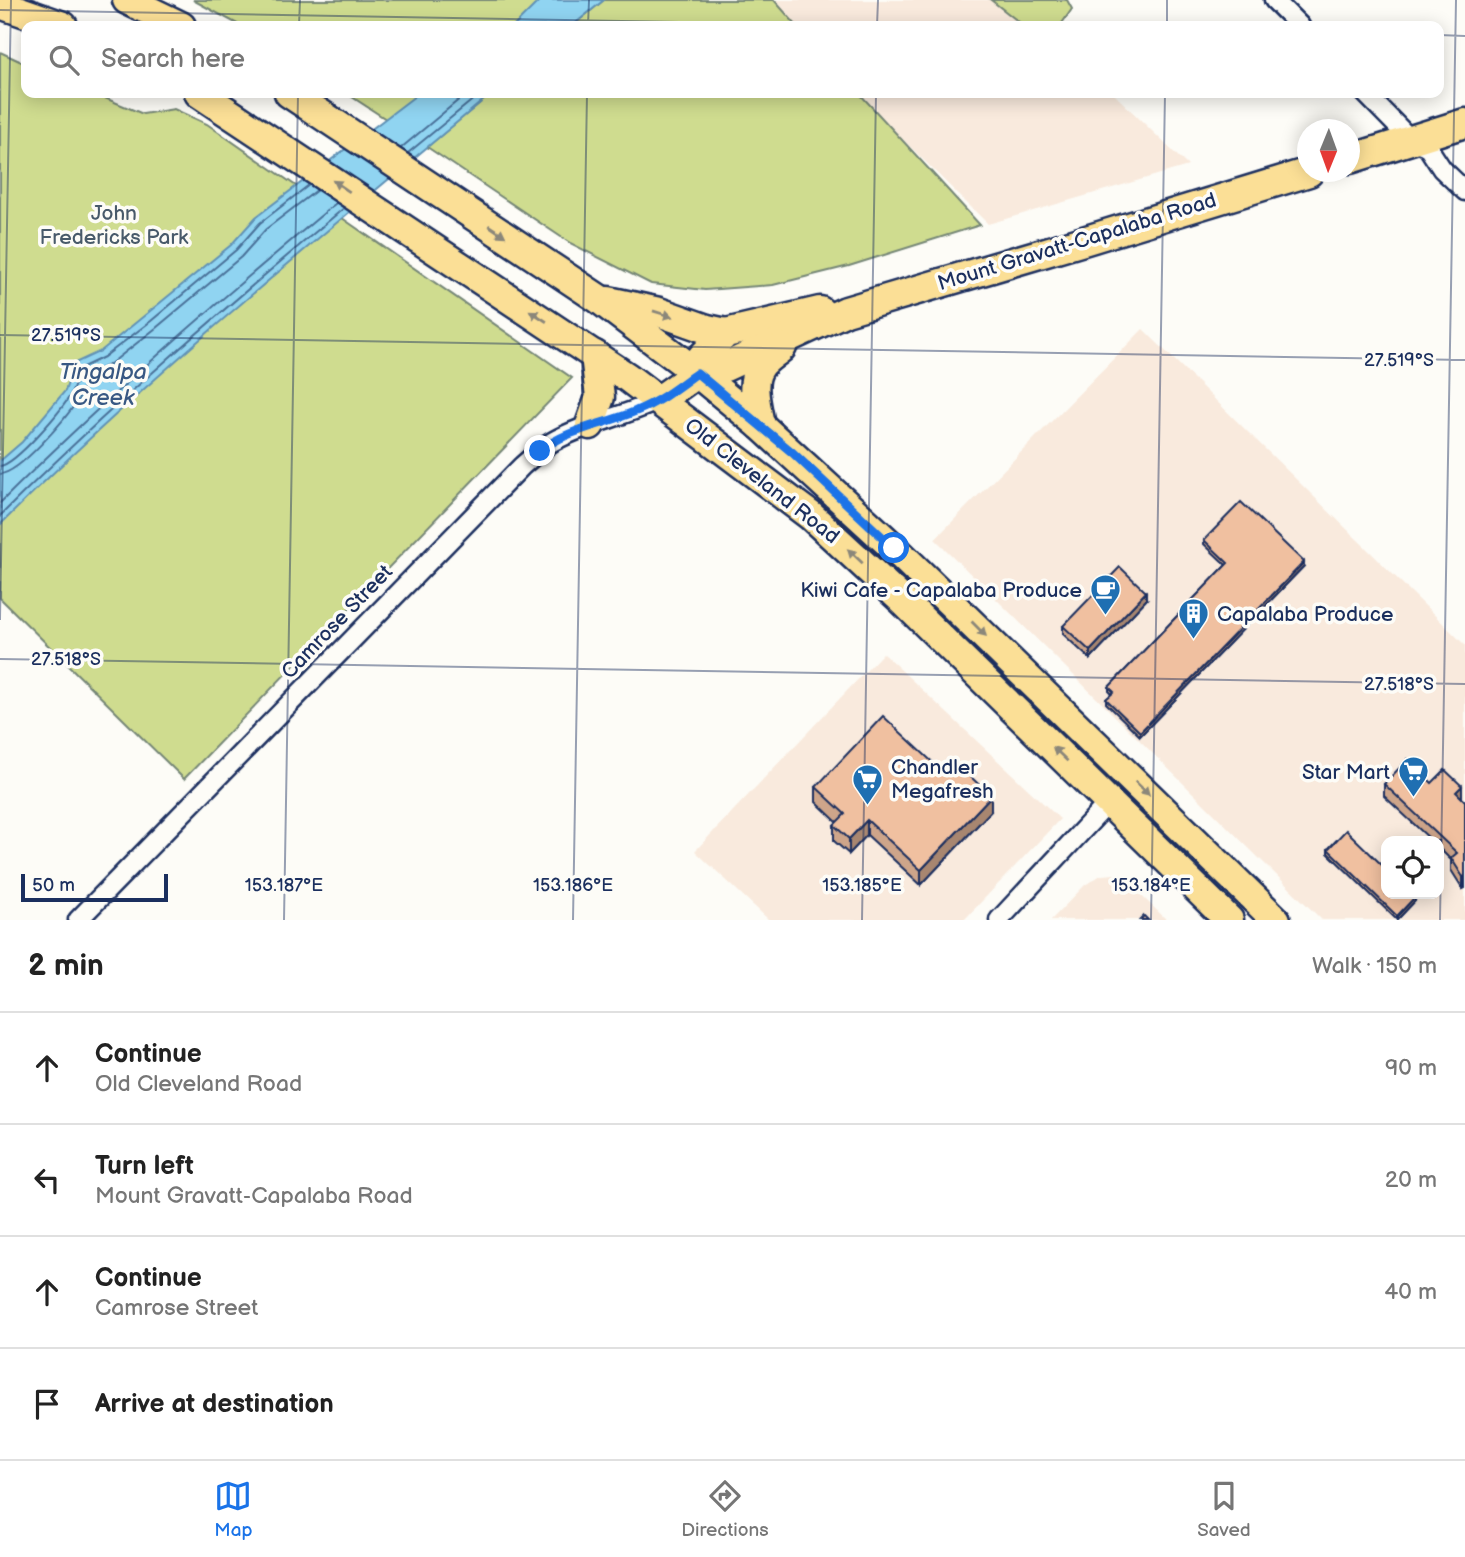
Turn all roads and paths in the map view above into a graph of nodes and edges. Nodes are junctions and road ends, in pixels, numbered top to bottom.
1 (127, 0) edge
2 (1274, 0) edge
3 (0, 4) edge
4 (49, 21) edge
5 (171, 21) edge
6 (1295, 21) edge
7 (207, 98) edge
8 (297, 98) edge
9 (1370, 98) edge
10 (1465, 123) edge
11 (1411, 140) junction
12 (1360, 156) edge
13 (1297, 175) edge
14 (1465, 191) edge
15 (599, 299) junction
16 (846, 311) junction
17 (726, 333) junction
18 (797, 334) junction
19 (595, 355) junction
20 (697, 373) junction
21 (659, 400) junction
22 (590, 425) junction
23 (760, 425) junction
24 (1109, 802) junction
25 (78, 920) edge
26 (999, 920) edge
27 (1229, 920) edge
28 (1276, 920) edge

1 - 5 main road
2 - 6 street
3 - 4 main road
19 -> 7 main road, Old Cleveland Road
8 -> 15 main road, Old Cleveland Road
9 - 11 street
10 - 11 main road
11 - 12 main road
11 - 14 street
13 - 16 main road, Mount Gravatt-Capalaba Road
15 -> 17 main road
15 - 20 main road, Old Cleveland Road
16 - 17 main road, Mount Gravatt-Capalaba Road
16 - 18 main road, Mount Gravatt-Capalaba Road
17 - 20 main road, Mount Gravatt-Capalaba Road
18 - 20 main road, Mount Gravatt-Capalaba Road
18 - 23 main road
19 - 21 main road, Old Cleveland Road
19 - 22 main road
20 - 21 main road, Mount Gravatt-Capalaba Road
20 - 23 main road, Old Cleveland Road
21 - 22 street, Camrose Street
24 -> 21 main road, Old Cleveland Road
22 - 25 street, Camrose Street
23 -> 28 main road, Old Cleveland Road
24 - 26 street
24 - 27 main road, Old Cleveland Road

